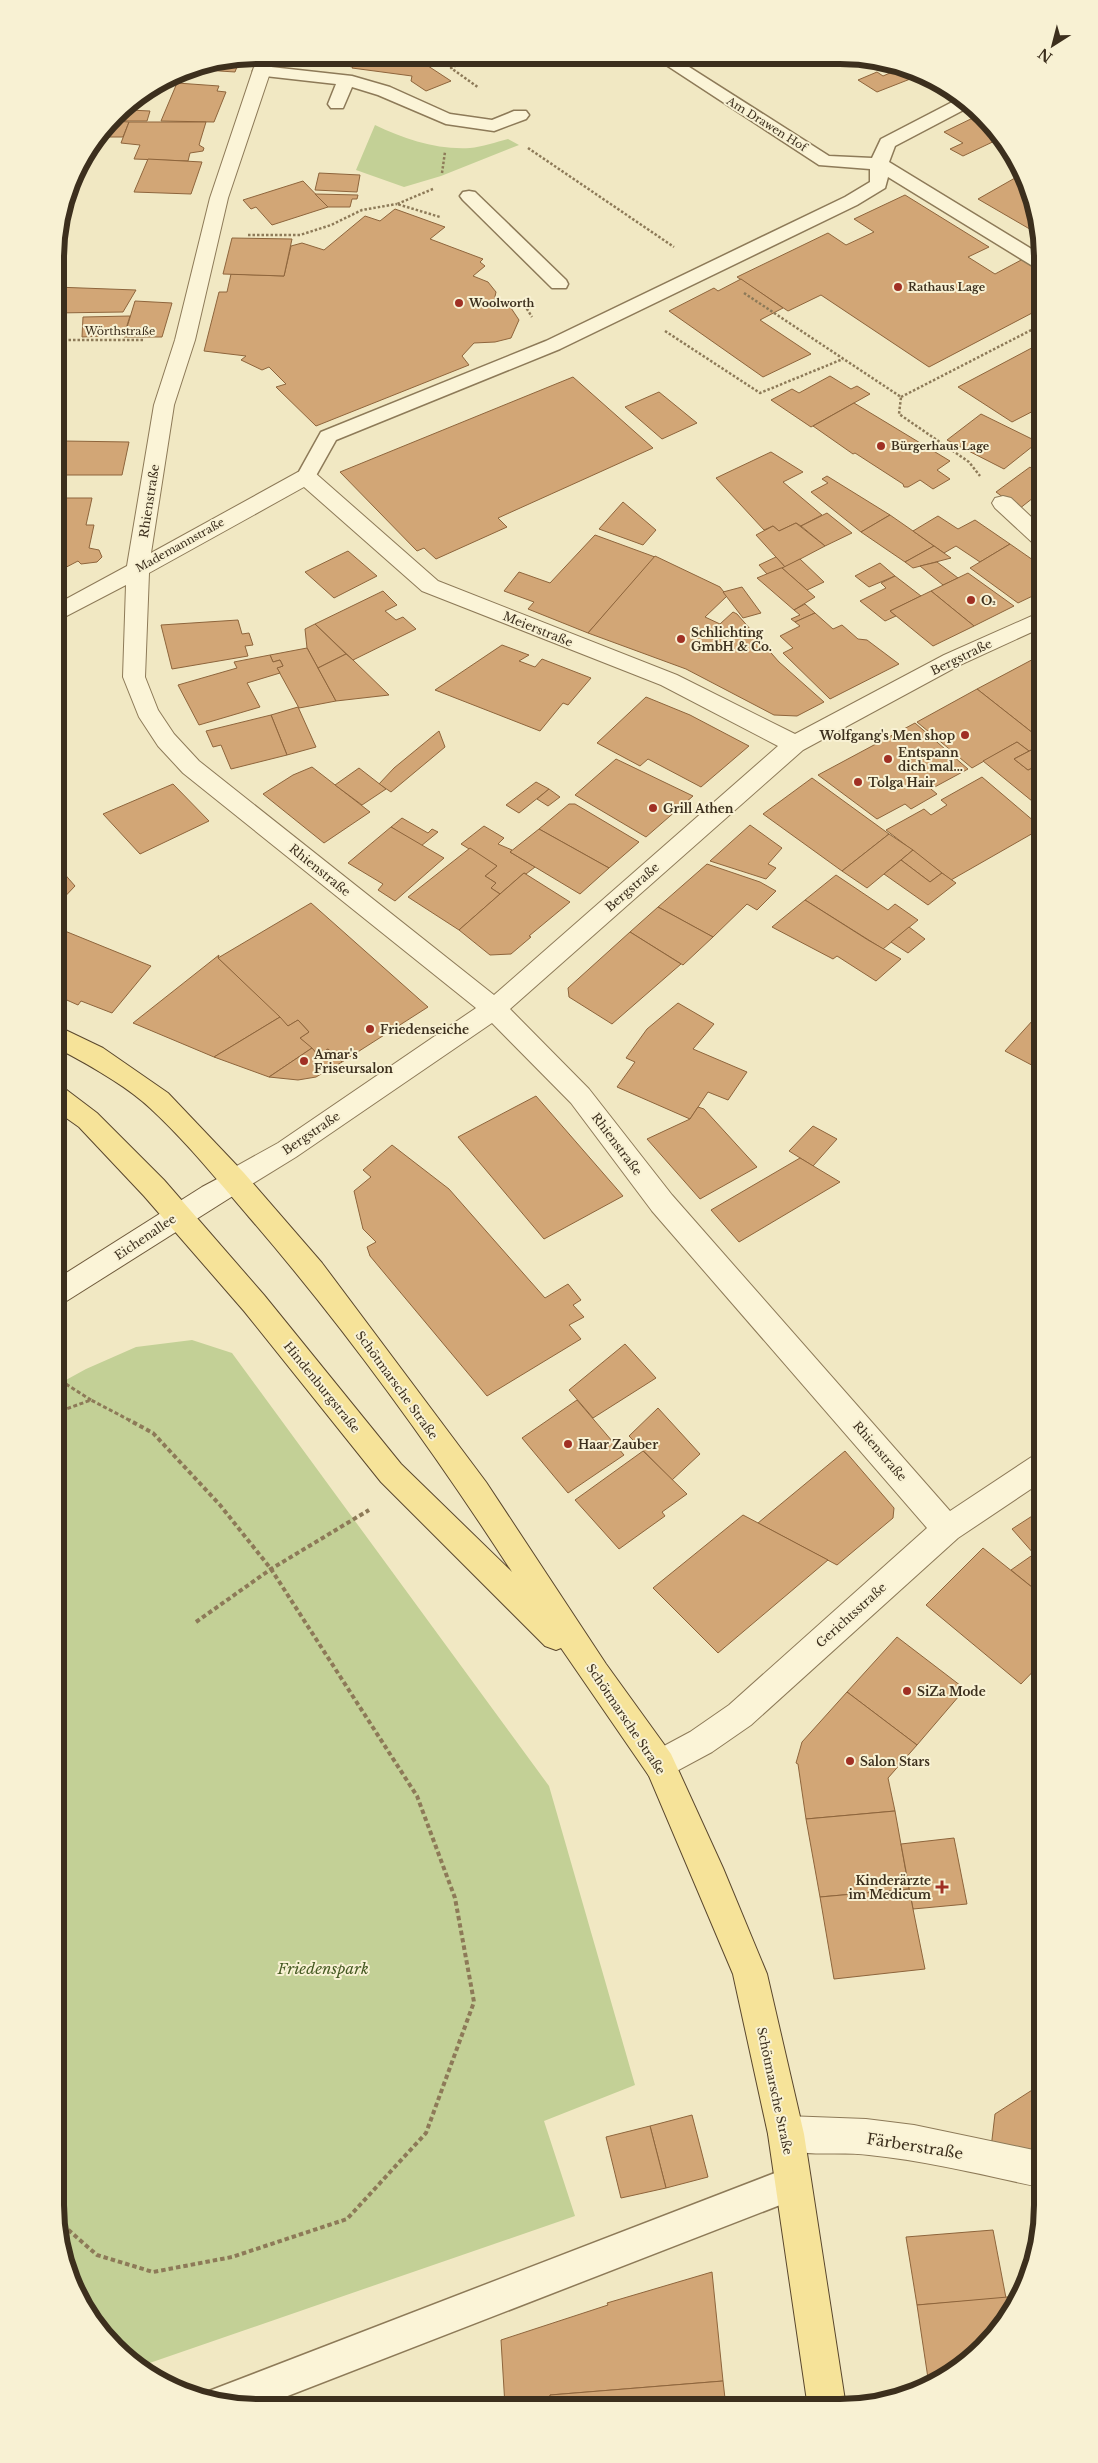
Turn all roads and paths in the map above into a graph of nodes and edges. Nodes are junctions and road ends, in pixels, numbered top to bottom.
1 (265, 64) edge
2 (270, 64) edge
3 (460, 64) edge
4 (671, 64) edge
5 (346, 80) junction
6 (337, 104) dead end
7 (959, 105) edge
8 (520, 116) dead end
9 (494, 126) junction
10 (880, 164) junction
11 (469, 196) dead end
12 (397, 204) dead end
13 (211, 234) junction
14 (1034, 258) edge
15 (709, 270) junction
16 (559, 284) dead end
17 (1034, 329) edge
18 (663, 330) dead end
19 (64, 340) edge
20 (185, 340) junction
21 (844, 359) junction
22 (901, 397) junction
23 (306, 477) junction
24 (1003, 503) joint
25 (1034, 532) edge
26 (138, 568) junction
27 (64, 610) edge
28 (1034, 622) edge
29 (795, 744) junction
30 (494, 1009) junction
31 (64, 1040) edge
32 (64, 1102) edge
33 (234, 1181) junction
34 (177, 1215) junction
35 (64, 1289) edge
36 (64, 1383) edge
37 (92, 1400) junction
38 (64, 1410) edge
39 (1034, 1471) edge
40 (369, 1510) dead end
41 (948, 1529) junction
42 (271, 1569) junction
43 (196, 1622) dead end
44 (595, 1674) junction
45 (660, 1765) junction
46 (786, 2134) junction
47 (1034, 2168) edge
48 (793, 2184) junction
49 (65, 2227) edge
50 (237, 2398) edge
51 (826, 2399) edge

1 - 13 street, Rhienstraße
2 - 5 lane
3 - 9 path
4 - 10 lane, Am Drawen Hof
5 - 6 lane
5 - 9 lane
7 - 10 lane
8 - 9 lane
9 - 15 path
10 - 14 lane
10 - 15 lane
11 - 16 lane
12 - 13 path
13 - 20 street, Rhienstraße
15 - 21 path
15 - 23 lane
17 - 22 path
18 - 21 path
19 - 20 path, Wörthstraße
20 - 26 street, Rhienstraße
21 - 22 path
22 - 24 path
23 - 26 street, Mademannstraße
23 - 29 street, Meierstraße
24 - 25 street
26 - 27 street, Mademannstraße
26 - 30 street, Rhienstraße
28 - 29 street, Bergstraße
29 - 30 street, Bergstraße
30 - 33 street, Bergstraße
30 - 41 street, Rhienstraße
31 - 33 main road
32 - 34 main road, Hindenburgstraße
33 - 34 street, Eichenallee
33 - 44 main road, Schötmarsche Straße
34 - 35 street, Eichenallee
34 - 44 main road, Hindenburgstraße
36 - 37 path
37 - 38 path
37 - 42 path
39 - 41 street, Gerichtsstraße
40 - 42 path
41 - 45 street, Gerichtsstraße
42 - 43 path
42 - 49 path
44 - 45 main road, Schötmarsche Straße
45 - 46 main road, Schötmarsche Straße
46 - 47 street, Färberstraße
46 - 48 main road, Schötmarsche Straße
48 - 50 lane
48 - 51 main road, Schötmarsche Straße

